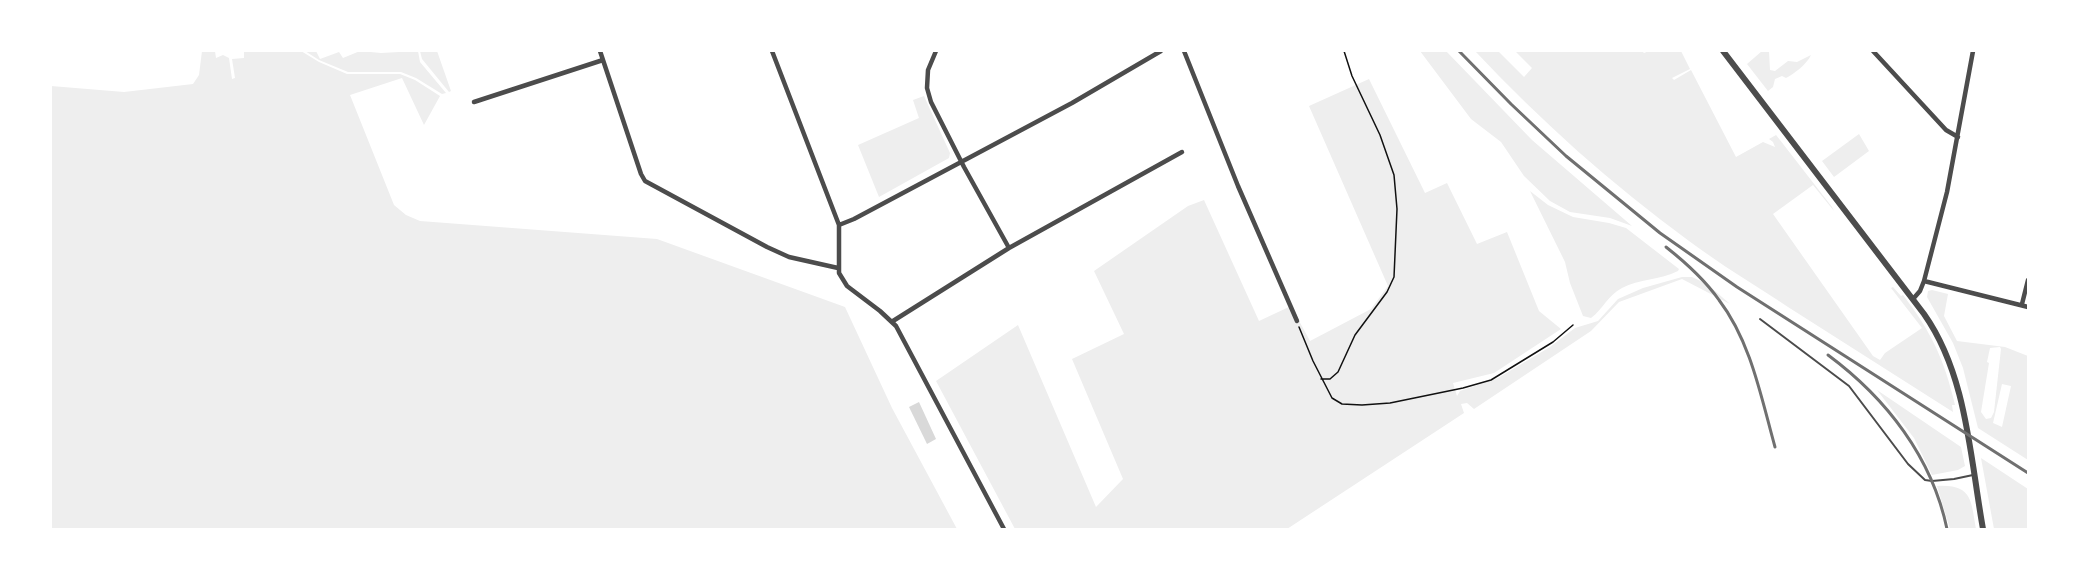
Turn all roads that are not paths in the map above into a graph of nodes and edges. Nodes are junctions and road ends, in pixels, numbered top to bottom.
1 (600, 51) edge
2 (772, 51) edge
3 (936, 51) edge
4 (1161, 51) edge
5 (1184, 51) edge
6 (1723, 51) edge
7 (1873, 51) edge
8 (1973, 51) edge
9 (603, 60) junction
10 (474, 102) dead end
11 (1958, 137) junction
12 (1182, 153) dead end
13 (961, 161) junction
14 (839, 225) junction
15 (1009, 248) junction
16 (838, 268) junction
17 (2028, 280) edge
18 (1924, 281) junction
19 (1913, 299) junction
20 (2025, 305) edge
21 (1760, 319) dead end
22 (892, 321) junction
23 (1297, 321) road end
24 (1973, 475) junction
25 (1004, 529) edge
26 (1983, 529) edge

1 - 9 street
2 - 14 street
3 - 13 street
4 - 13 street
5 - 23 street
6 - 19 street
7 - 11 street
8 - 11 street
9 - 10 street
9 - 16 street
11 - 18 street
12 - 15 street
13 - 14 street
13 - 15 street
14 - 16 street
15 - 22 street
16 - 22 street
17 - 20 street
18 - 19 street
18 - 20 street
19 - 24 street
21 - 24 lane
22 - 25 street
24 - 26 street

